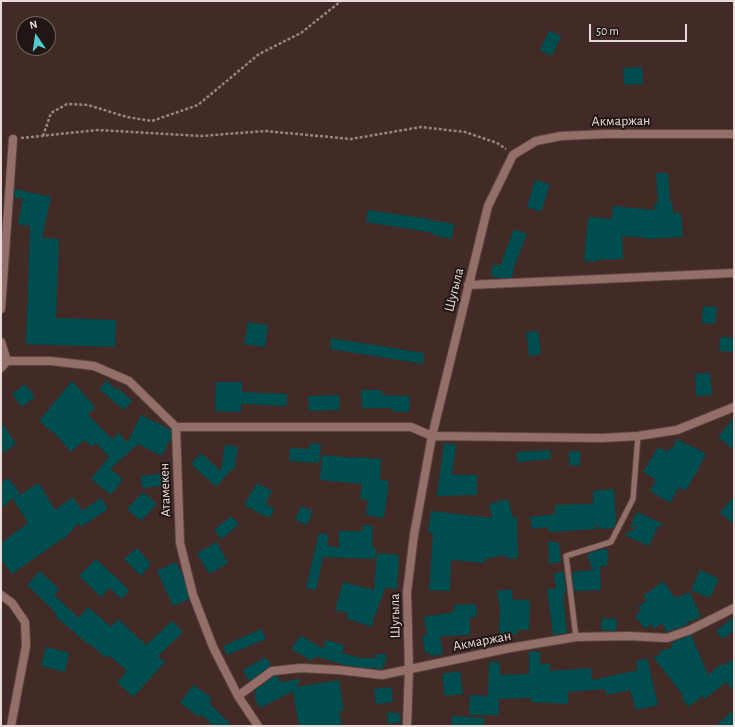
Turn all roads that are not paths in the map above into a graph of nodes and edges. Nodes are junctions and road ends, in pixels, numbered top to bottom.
1 (734, 134) edge
2 (13, 139) road end
3 (513, 155) joint
4 (734, 273) edge
5 (468, 285) junction
6 (1, 309) edge
7 (1, 342) edge
8 (7, 361) junction
9 (1, 368) edge
10 (734, 407) edge
11 (176, 427) junction
12 (432, 436) junction
13 (638, 436) junction
14 (1, 595) edge
15 (734, 608) edge
16 (576, 637) junction
17 (409, 669) junction
18 (238, 696) junction
19 (11, 726) edge
20 (258, 726) edge
21 (407, 726) edge

1 - 3 street, Акмаржан
2 - 6 street
3 - 5 street, Шугыла
4 - 5 street
5 - 12 street, Шугыла
7 - 8 street
8 - 9 street
8 - 11 street
10 - 13 street
11 - 12 street
11 - 18 street, Атамекен
12 - 13 street
12 - 17 street, Шугыла
13 - 16 lane
14 - 19 street
15 - 16 street, Акмаржан
16 - 17 street, Акмаржан
17 - 18 street, Акмаржан
17 - 21 street, Шугыла
18 - 20 street, Атамекен

